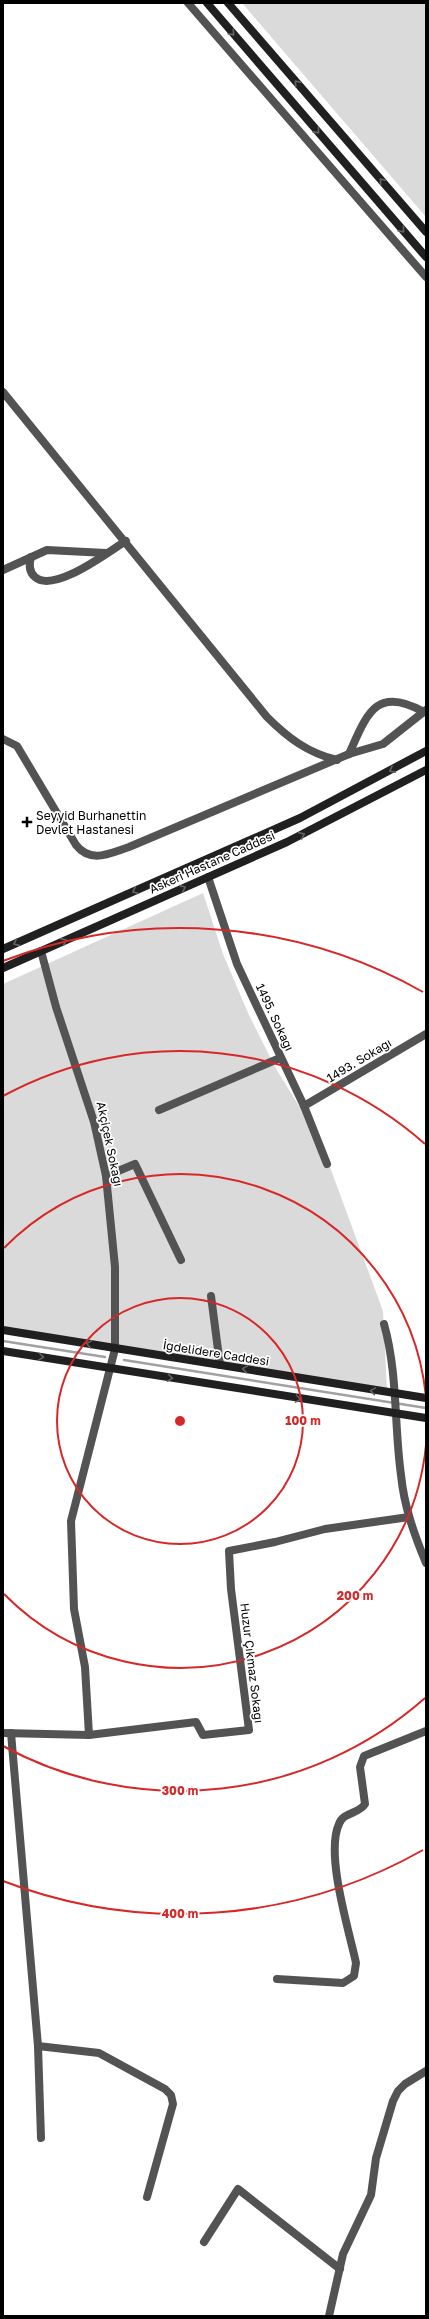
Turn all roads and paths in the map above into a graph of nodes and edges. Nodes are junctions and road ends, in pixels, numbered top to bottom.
1 (188, 3) edge
2 (207, 3) edge
3 (228, 3) edge
4 (426, 232) edge
5 (426, 257) edge
6 (426, 277) edge
7 (3, 392) edge
8 (126, 541) junction
9 (106, 553) junction
10 (31, 557) junction
11 (3, 570) edge
12 (425, 711) edge
13 (3, 739) edge
14 (426, 751) edge
15 (349, 754) junction
16 (337, 760) junction
17 (426, 770) edge
18 (208, 877) junction
19 (3, 949) edge
20 (41, 951) junction
21 (3, 968) edge
22 (426, 1034) edge
23 (280, 1058) junction
24 (304, 1106) junction
25 (159, 1110) dead end
26 (327, 1164) dead end
27 (106, 1176) junction
28 (181, 1260) dead end
29 (211, 1296) dead end
30 (384, 1324) dead end
31 (3, 1330) edge
32 (115, 1349) junction
33 (3, 1351) edge
34 (220, 1365) junction
35 (111, 1369) junction
36 (395, 1394) junction
37 (426, 1398) edge
38 (397, 1415) junction
39 (426, 1418) edge
40 (409, 1517) junction
41 (426, 1563) edge
42 (426, 1731) edge
43 (7, 1733) edge
44 (89, 1735) junction
45 (277, 1979) dead end
46 (38, 2046) junction
47 (426, 2071) edge
48 (41, 2138) dead end
49 (147, 2197) dead end
50 (204, 2242) dead end
51 (340, 2269) junction
52 (329, 2316) edge

1 - 6 street
2 -> 5 street
4 -> 3 street
7 - 8 street
8 - 9 street
8 - 16 street
9 - 10 street
9 - 10 street
10 - 11 street
12 - 15 street
12 - 15 street
13 - 16 street
14 -> 19 street, Askeri Hastane Caddesi
15 - 16 street
18 -> 17 street, Askeri Hastane Caddesi
20 -> 18 street, Askeri Hastane Caddesi
18 - 23 street, 1495. Sokağı
20 - 21 street, Askeri Hastane Caddesi
20 - 27 street, Akçiçek Sokağı
22 - 24 street, 1493. Sokağı
23 - 24 street, 1495. Sokağı
23 - 25 street
24 - 26 street, 1495. Sokağı
27 - 28 street
27 - 32 street, Akçiçek Sokağı
29 - 34 street
30 - 36 street
32 -> 31 street, İğdelidere Caddesi
32 - 34 street, İğdelidere Caddesi
32 - 35 street, Akçiçek Sokağı
33 -> 35 street
36 -> 34 street, İğdelidere Caddesi
35 -> 38 street
35 - 44 street, Akçiçek Sokağı
36 - 37 street, İğdelidere Caddesi
36 - 38 street
38 - 39 street
38 - 40 street
40 - 41 street
40 - 44 street, Huzur Çıkmaz Sokağı
42 - 45 street
43 - 44 street, Huzur Çıkmaz Sokağı
43 - 46 street
46 - 48 street
46 - 49 street
47 - 51 street
50 - 51 street
51 - 52 street

